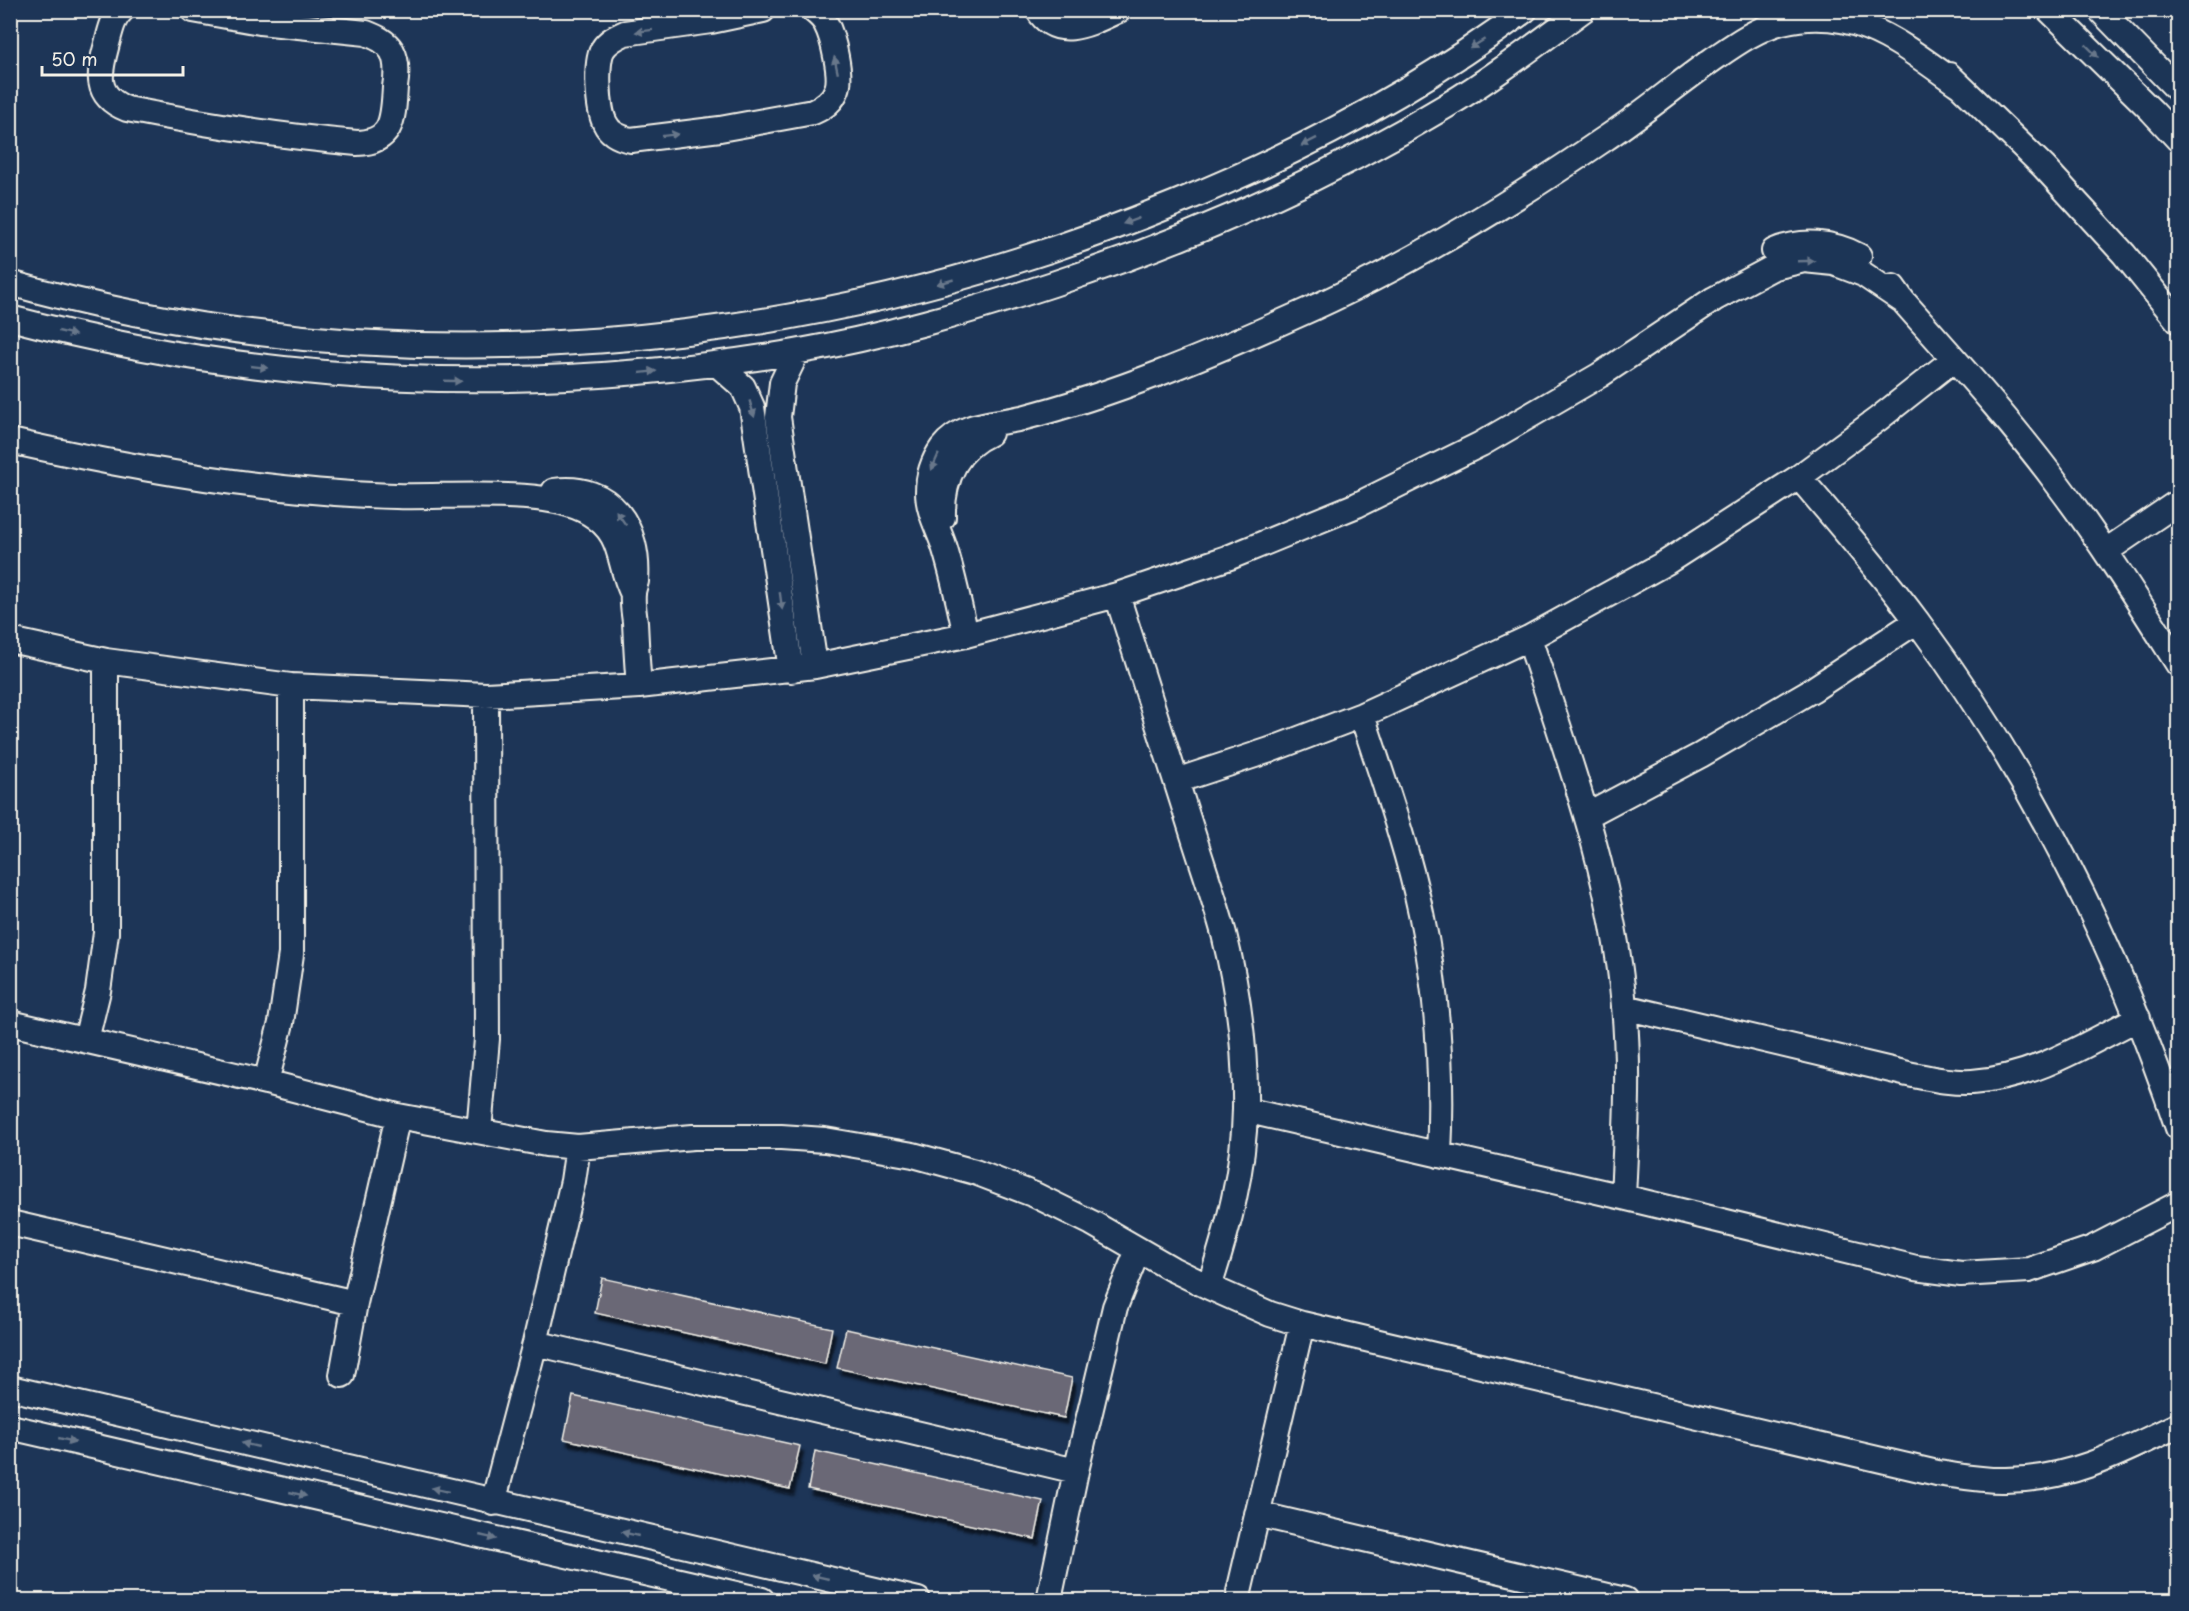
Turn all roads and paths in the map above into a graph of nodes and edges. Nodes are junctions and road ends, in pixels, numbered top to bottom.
1 (122, 10) edge
2 (193, 10) edge
3 (764, 10) edge
4 (813, 10) edge
5 (1038, 10) edge
6 (1119, 10) edge
7 (1525, 10) edge
8 (1583, 10) edge
9 (1768, 10) edge
10 (1870, 10) edge
11 (2049, 10) edge
12 (2100, 10) edge
13 (261, 16) edge
14 (710, 16) edge
15 (1505, 20) edge
16 (1695, 72) junction
17 (1959, 86) junction
18 (2178, 90) edge
19 (2178, 140) edge
20 (10, 283) edge
21 (10, 318) edge
22 (2178, 321) edge
23 (797, 352) junction
24 (1954, 359) junction
25 (717, 364) junction
26 (10, 441) edge
27 (1799, 477) junction
28 (2178, 501) edge
29 (792, 507) junction
30 (768, 511) junction
31 (2106, 551) junction
32 (1116, 595) junction
33 (1917, 621) junction
34 (966, 635) junction
35 (1530, 638) junction
36 (10, 640) edge
37 (106, 661) junction
38 (2178, 664) edge
39 (815, 666) junction
40 (791, 670) junction
41 (291, 686) junction
42 (639, 686) junction
43 (486, 695) junction
44 (1362, 715) junction
45 (1176, 781) junction
46 (1587, 814) junction
47 (1624, 1007) junction
48 (2138, 1018) junction
49 (10, 1023) edge
50 (86, 1040) junction
51 (266, 1082) junction
52 (1245, 1110) junction
53 (398, 1116) junction
54 (2178, 1128) edge
55 (479, 1131) junction
56 (578, 1147) junction
57 (1439, 1155) junction
58 (1623, 1197) junction
59 (2178, 1204) edge
60 (10, 1223) edge
61 (1138, 1250) junction
62 (1209, 1287) junction
63 (355, 1304) junction
64 (1302, 1324) junction
65 (535, 1343) junction
66 (342, 1375) dead end
67 (10, 1388) edge
68 (2178, 1425) edge
69 (10, 1427) edge
70 (1076, 1471) junction
71 (493, 1503) junction
72 (1257, 1514) junction
73 (713, 1552) junction
74 (631, 1569) junction
75 (656, 1575) junction
76 (1239, 1592) dead end
77 (699, 1600) edge
78 (762, 1600) edge
79 (918, 1600) edge
80 (1049, 1600) edge
81 (1625, 1600) edge

1 - 13 street
2 - 13 street
3 - 14 street
14 -> 4 street
5 - 6 street
7 - 15 street
8 - 23 street
9 - 16 street
10 - 17 street
11 -> 19 street
12 - 18 street
15 -> 20 street
16 - 17 street
16 - 34 street
17 - 22 street
21 -> 25 street
23 - 25 street
23 - 29 street
24 - 27 street
24 - 31 street
24 - 32 street
25 -> 30 street
26 - 42 street
27 - 33 street
27 - 35 street
28 - 31 street
29 - 30 street
29 - 39 street
30 -> 40 street
31 - 38 street
32 - 34 street
32 - 45 street
33 - 46 street
33 - 48 street
34 - 39 street
35 - 44 street
35 - 46 street
36 - 37 street
37 - 41 street
37 - 50 street
39 - 40 street
40 - 42 street
41 - 43 street
41 - 51 street
42 - 43 street
43 - 55 street
44 - 45 street
44 - 57 street
45 - 52 street
46 - 47 street
47 - 48 street
47 - 58 street
48 - 54 street
49 - 50 street
50 - 51 street
51 - 53 street
52 - 57 street
52 - 62 street
53 - 55 street
53 - 63 street
55 - 56 street
56 - 61 street
56 - 65 street
57 - 58 street
58 - 59 street
60 - 63 street
61 - 62 street
61 - 70 street
62 - 64 street
63 - 66 street
64 - 68 street
64 - 72 street
65 - 70 street
65 - 71 street
71 -> 67 street
69 -> 74 street
70 - 80 street
73 -> 71 street
72 - 76 street
72 - 81 street
73 - 74 street
79 -> 73 street
74 - 75 street
75 - 77 street
75 - 78 street

